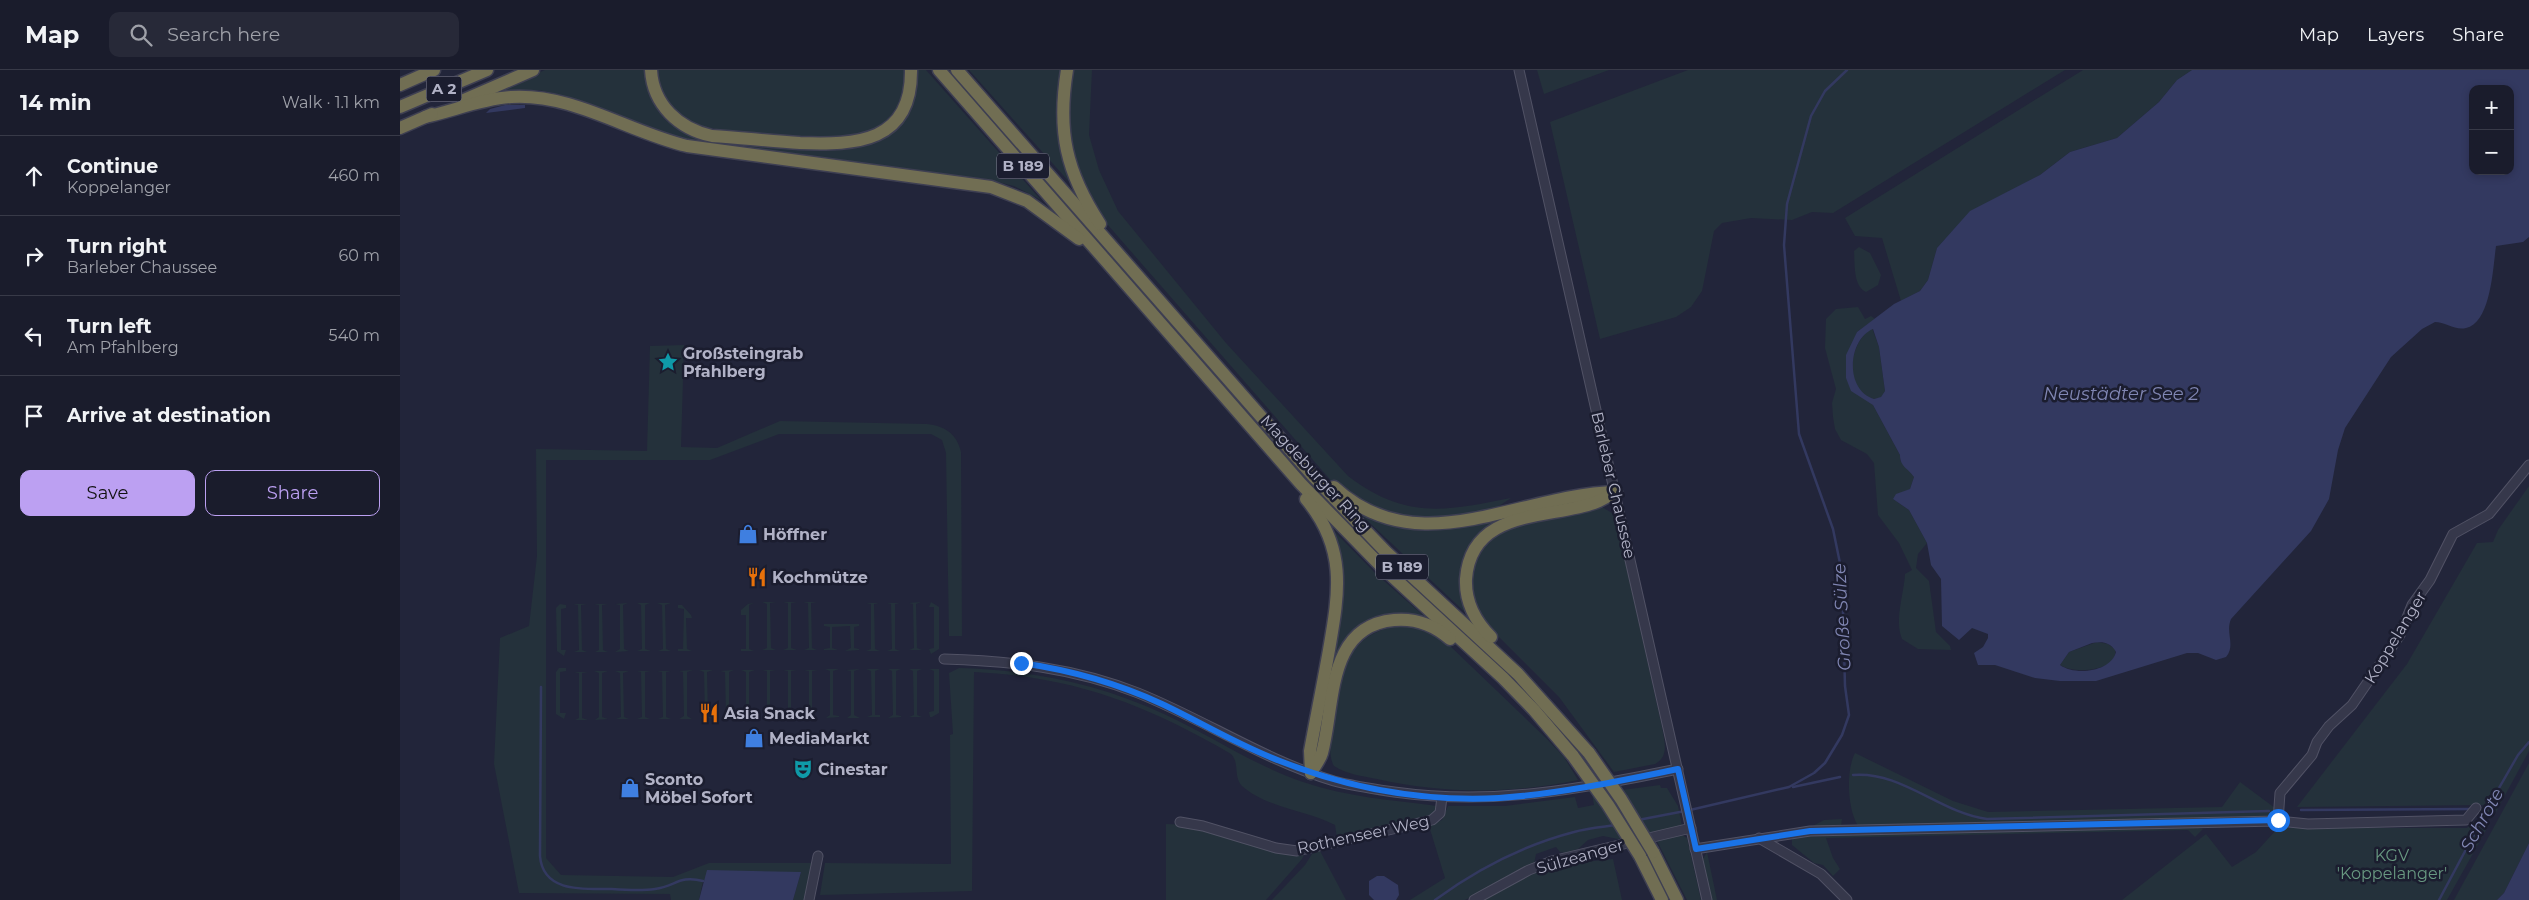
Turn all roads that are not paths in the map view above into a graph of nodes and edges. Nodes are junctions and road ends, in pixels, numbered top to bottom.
1 (434, 70) edge
2 (487, 70) edge
3 (533, 70) edge
4 (651, 70) edge
5 (911, 70) edge
6 (939, 70) edge
7 (957, 70) edge
8 (1068, 70) edge
9 (1519, 70) edge
10 (400, 84) edge
11 (400, 108) edge
12 (425, 117) junction
13 (400, 128) edge
14 (1124, 260) junction
15 (1108, 262) junction
16 (1293, 452) junction
17 (1278, 457) junction
18 (2529, 465) edge
19 (1616, 492) junction
20 (944, 659) dead end
21 (1488, 664) junction
22 (1518, 674) junction
23 (1678, 769) junction
24 (1311, 773) junction
25 (1442, 797) junction
26 (2476, 808) dead end
27 (2278, 820) junction
28 (1180, 822) dead end
29 (1691, 828) junction
30 (1759, 838) junction
31 (1696, 849) junction
32 (818, 856) dead end
33 (809, 900) edge
34 (1474, 900) edge
35 (1662, 900) edge
36 (1677, 900) edge
37 (1707, 900) edge
38 (1847, 900) edge

1 - 10 highway, A 2
2 - 11 highway, A 2
3 - 12 highway
4 - 5 highway
6 - 15 highway, Magdeburger Ring / B 189
7 - 14 highway, Magdeburger Ring / B 189
8 - 14 highway
9 - 19 street, Barleber Chaussee
12 - 13 highway
12 - 15 highway
14 - 16 highway, Magdeburger Ring / B 189
15 - 17 highway, Magdeburger Ring / B 189
16 - 19 highway
16 - 22 highway, Magdeburger Ring / B 189
17 - 21 highway, Magdeburger Ring / B 189
17 - 24 highway
18 - 27 street, Koppelanger
19 - 22 highway
19 - 23 street, Barleber Chaussee
20 - 24 street
21 - 24 highway
21 - 35 highway, Magdeburger Ring / B 189, bridge
22 - 36 highway, Magdeburger Ring / B 189, bridge
23 - 25 street
23 - 29 street, Barleber Chaussee
24 - 25 street
25 - 28 street, Rothenseer Weg
26 - 27 street
27 - 30 street
29 - 31 street, Barleber Chaussee
29 - 34 street, Sülzeanger
30 - 31 street
30 - 38 street
31 - 37 street, Barleber Chaussee
32 - 33 street

